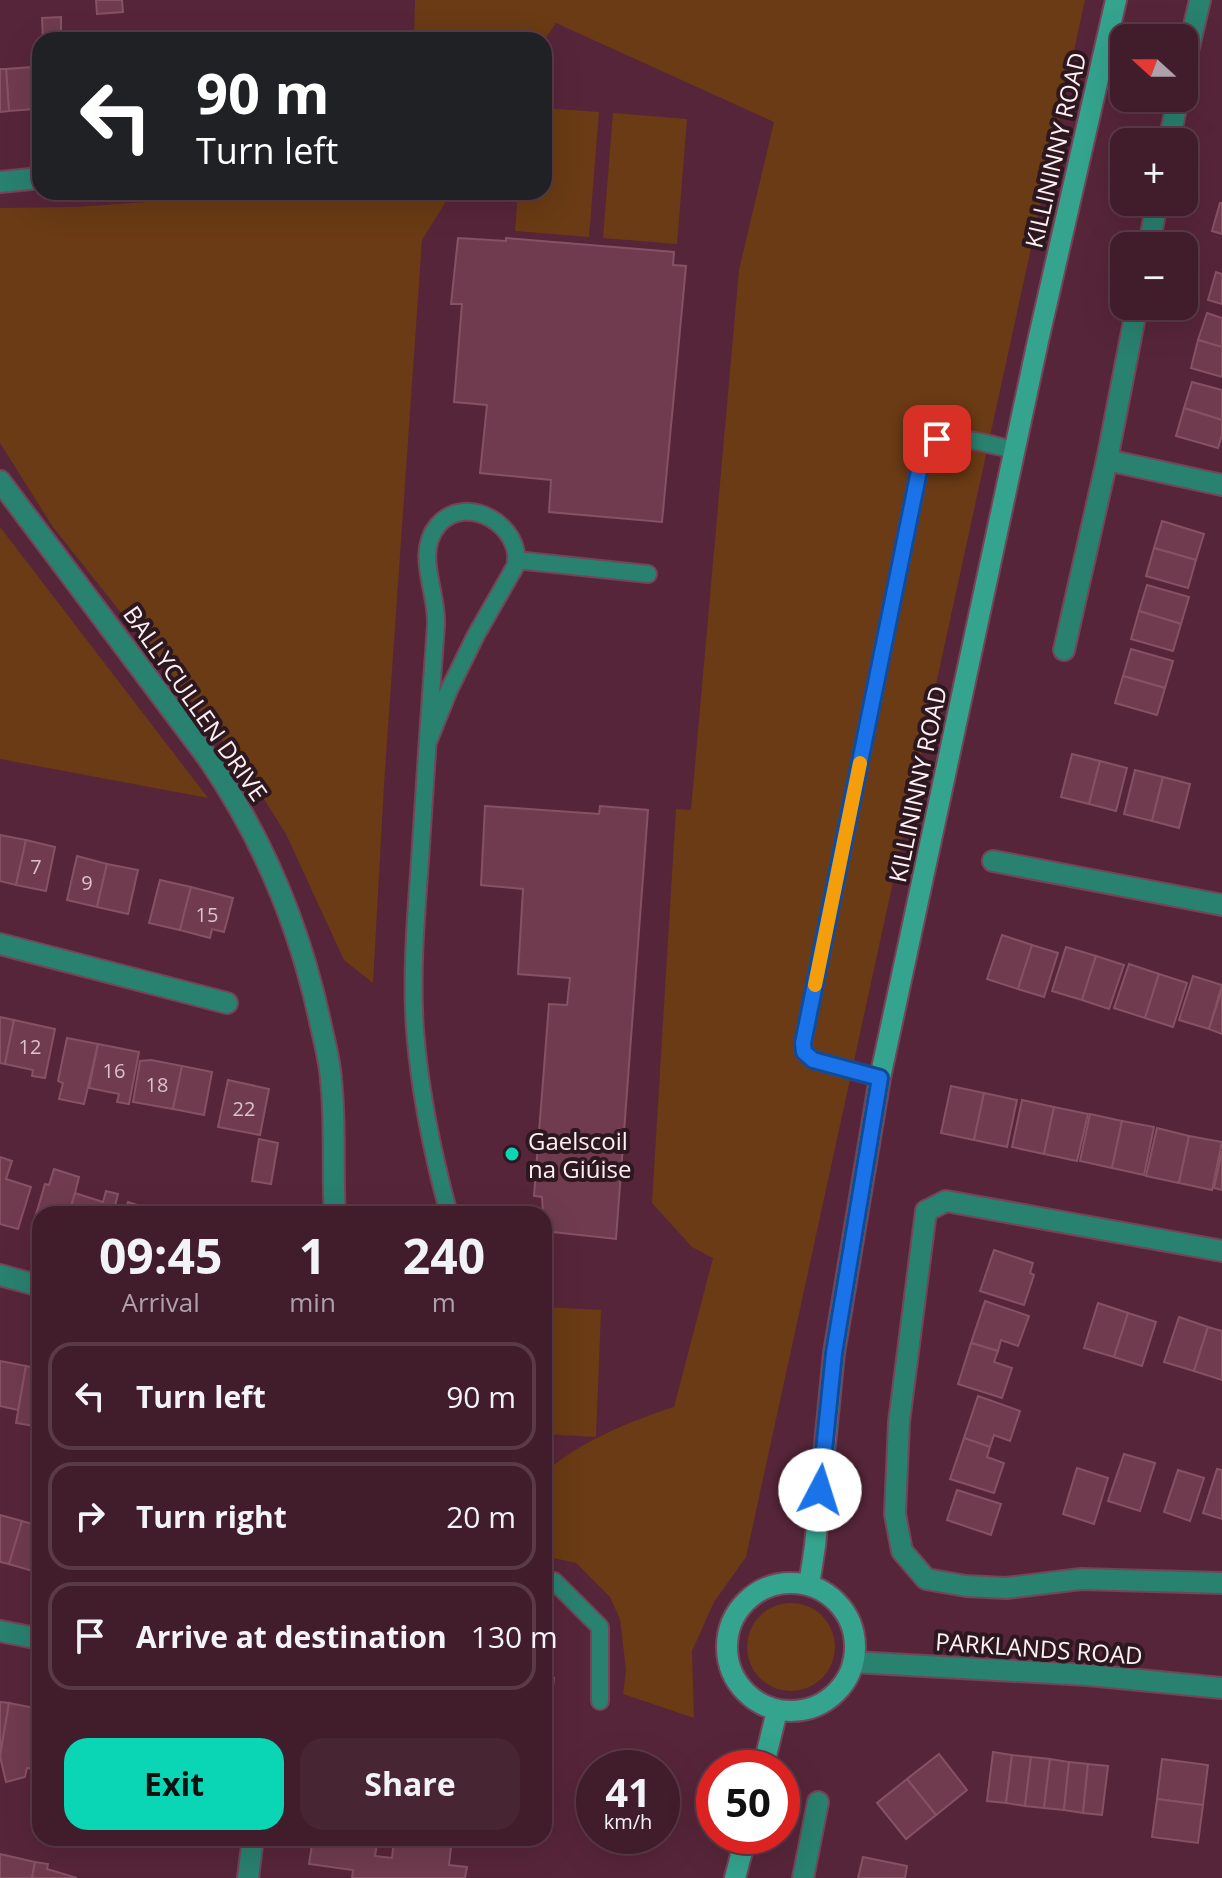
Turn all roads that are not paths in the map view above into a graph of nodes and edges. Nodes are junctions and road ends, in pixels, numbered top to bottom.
1 (1116, 0) edge
2 (1200, 0) edge
3 (1194, 24) edge
4 (32, 179) edge
5 (0, 182) edge
6 (1134, 320) edge
7 (1015, 450) junction
8 (1107, 460) junction
9 (0, 481) edge
10 (1222, 485) edge
11 (516, 560) junction
12 (648, 574) dead end
13 (1064, 650) dead end
14 (428, 742) junction
15 (993, 861) dead end
16 (1222, 905) edge
17 (0, 944) edge
18 (227, 1003) dead end
19 (880, 1078) junction
20 (335, 1206) edge
21 (447, 1206) edge
22 (1222, 1251) edge
23 (0, 1275) edge
24 (32, 1284) edge
25 (552, 1581) edge
26 (1222, 1583) edge
27 (809, 1585) junction
28 (0, 1631) edge
29 (32, 1637) edge
30 (853, 1662) junction
31 (1222, 1688) edge
32 (600, 1701) dead end
33 (777, 1711) junction
34 (767, 1750) edge
35 (818, 1802) dead end
36 (252, 1846) edge
37 (741, 1854) edge
38 (248, 1878) edge
39 (735, 1878) edge
40 (803, 1878) edge

1 - 7 main road, KILLININNY ROAD
2 - 3 street
4 - 5 street
6 - 8 street
7 - 19 main road, KILLININNY ROAD
7 - 19 lane
8 - 10 street
8 - 13 street
9 - 20 street, BALLYCULLEN DRIVE
11 - 12 lane
11 - 14 lane
11 - 14 lane
14 - 21 lane
15 - 16 street
17 - 18 street
19 - 27 main road, KILLININNY ROAD
22 - 26 street
23 - 24 street
25 - 32 lane
27 - 30 main road
27 - 33 main road
28 - 29 street
30 - 31 street, PARKLANDS ROAD
30 - 33 main road
33 - 34 main road
35 - 40 street
36 - 38 street
37 - 39 main road

